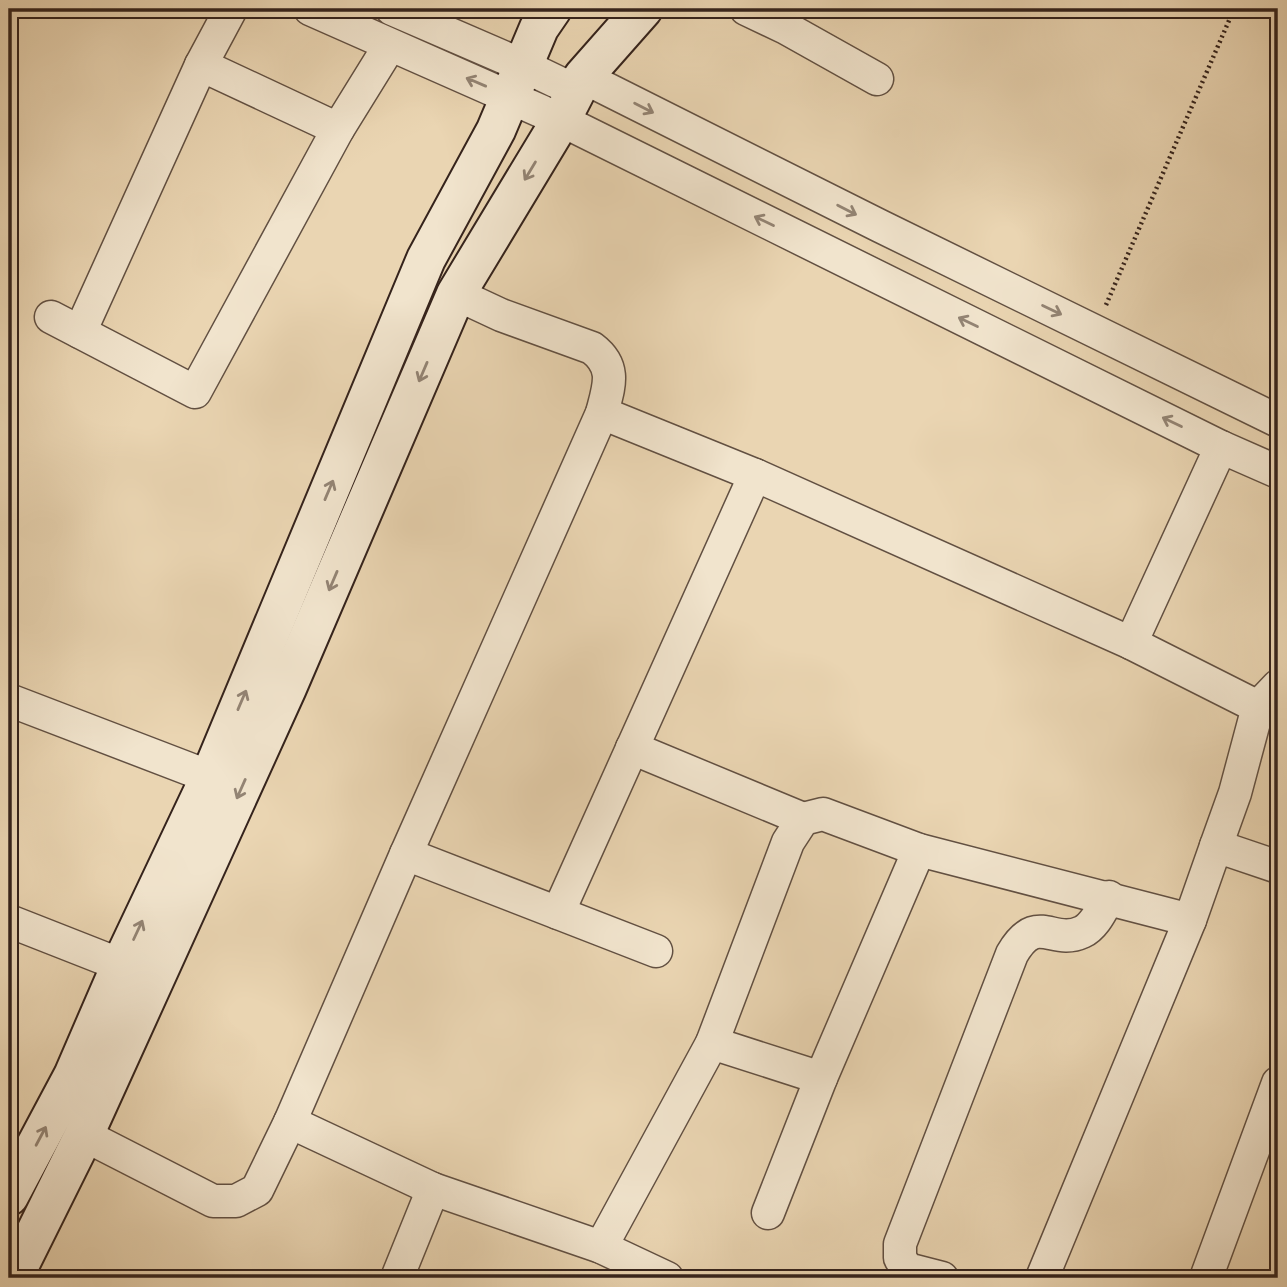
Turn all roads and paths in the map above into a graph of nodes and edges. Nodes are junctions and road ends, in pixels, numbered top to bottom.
1 (231, 9) edge
2 (310, 9) edge
3 (392, 9) edge
4 (552, 9) edge
5 (643, 9) edge
6 (746, 9) edge
7 (1234, 9) edge
8 (791, 18) edge
9 (390, 45) junction
10 (201, 65) junction
11 (877, 79) dead end
12 (517, 81) junction
13 (573, 96) junction
14 (338, 130) junction
15 (456, 294) junction
16 (51, 317) dead end
17 (1095, 331) junction
18 (80, 332) junction
19 (602, 413) junction
20 (1278, 421) edge
21 (1221, 447) junction
22 (1278, 472) edge
23 (755, 475) junction
24 (1131, 643) junction
25 (9, 700) edge
26 (1272, 703) edge
27 (632, 748) junction
28 (210, 777) junction
29 (803, 819) junction
30 (1216, 846) junction
31 (919, 849) junction
32 (406, 854) junction
33 (1278, 867) edge
34 (1109, 898) junction
35 (558, 914) junction
36 (1190, 920) junction
37 (9, 921) edge
38 (656, 951) dead end
39 (121, 965) junction
40 (712, 1043) junction
41 (821, 1077) junction
42 (1278, 1083) edge
43 (290, 1122) junction
44 (84, 1135) junction
45 (433, 1189) junction
46 (9, 1196) edge
47 (768, 1213) dead end
48 (601, 1247) junction
49 (12, 1278) edge
50 (397, 1278) edge
51 (667, 1278) edge
52 (942, 1278) edge
53 (1042, 1278) edge
54 (1206, 1278) edge

1 - 10 street
2 - 9 street
3 - 12 street
4 - 12 street
5 - 13 street
6 - 8 street
7 - 17 path
8 - 11 street
12 -> 9 street
9 - 14 street
10 - 14 street
10 - 18 street
12 - 13 street
28 -> 12 street
13 -> 15 street
13 -> 17 street
21 -> 13 street
14 - 18 street
15 - 19 street
15 -> 44 street
16 - 18 street
17 - 20 street
19 - 23 street
19 - 32 street
21 - 22 street
21 - 24 street
23 - 24 street
23 - 27 street
24 - 26 street
25 - 28 street
26 - 30 street
27 - 29 street
27 - 35 street
39 -> 28 street
29 - 31 street
29 - 40 street
30 - 33 street
30 - 36 street
31 - 34 street
31 - 41 street
32 - 35 street
32 - 43 street
34 - 36 street
34 - 52 street
35 - 38 street
36 - 53 street
37 - 39 street
46 -> 39 street
40 - 41 street
40 - 48 street
41 - 47 street
42 - 54 street
43 - 44 street
43 - 45 street
44 - 49 street
45 - 48 street
45 - 50 street
48 - 51 street

